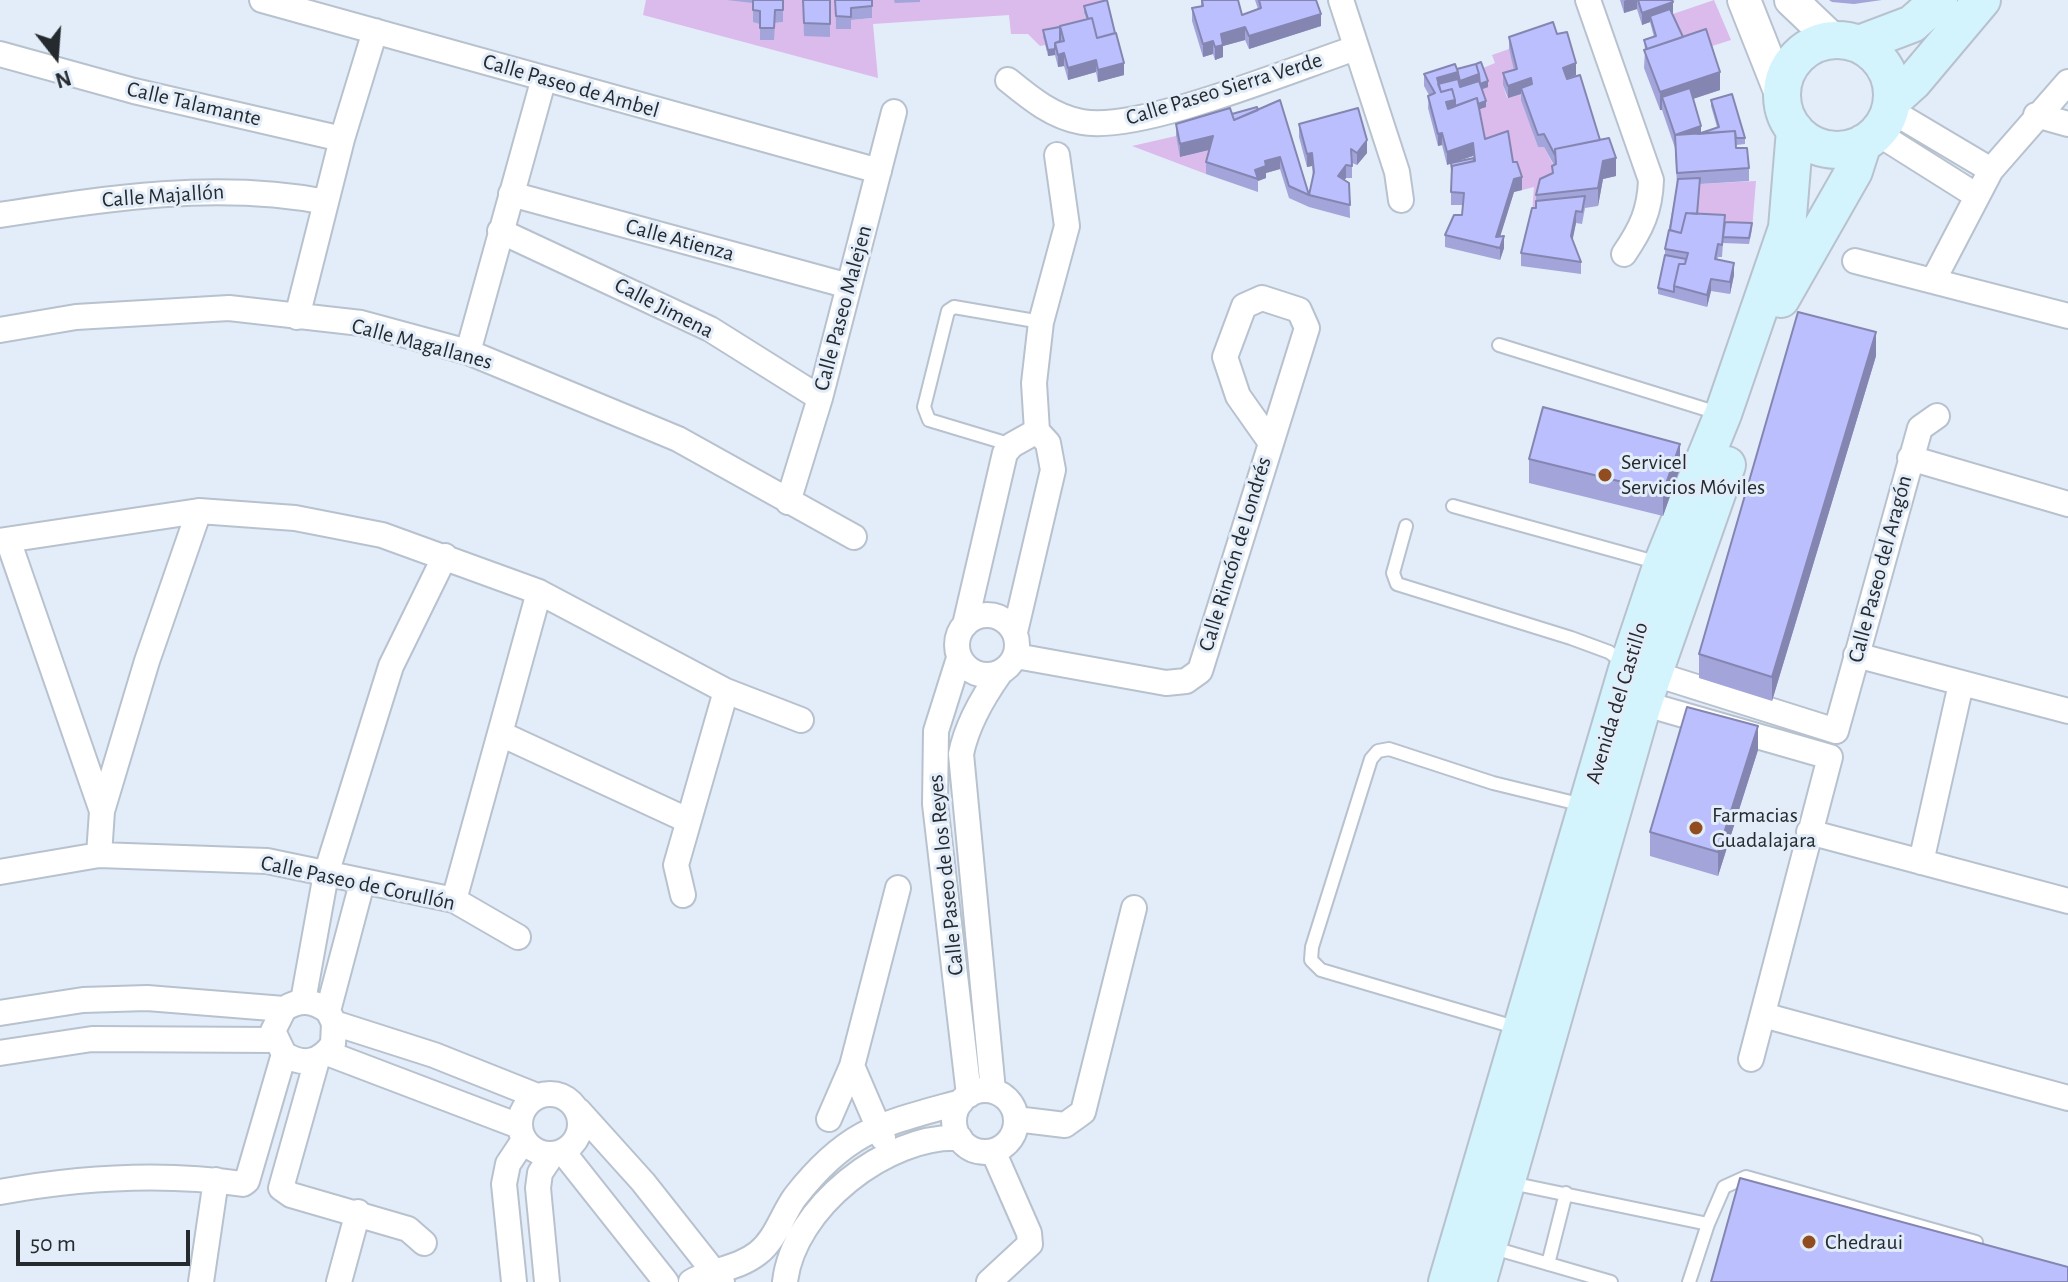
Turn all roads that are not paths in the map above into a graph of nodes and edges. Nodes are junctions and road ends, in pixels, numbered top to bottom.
1 (262, 0) edge
2 (1341, 0) edge
3 (1588, 0) edge
4 (1744, 0) edge
5 (1791, 0) edge
6 (1939, 0) edge
7 (1982, 0) edge
8 (375, 31) junction
9 (1846, 42) junction
10 (1356, 48) junction
11 (0, 54) edge
12 (544, 78) junction
13 (1008, 80) dead end
14 (2068, 82) edge
15 (1782, 96) junction
16 (894, 112) dead end
17 (2036, 115) junction
18 (1881, 122) junction
19 (2068, 124) edge
20 (1795, 130) junction
21 (342, 139) junction
22 (1057, 155) dead end
23 (1991, 170) junction
24 (879, 171) junction
25 (511, 194) junction
26 (1977, 196) junction
27 (1401, 200) dead end
28 (326, 202) junction
29 (0, 215) edge
30 (500, 231) junction
31 (1624, 254) dead end
32 (1855, 261) dead end
33 (1933, 281) junction
34 (849, 286) junction
35 (2068, 316) edge
36 (297, 317) junction
37 (1041, 322) junction
38 (0, 330) edge
39 (1499, 345) dead end
40 (468, 352) junction
41 (820, 398) junction
42 (1937, 416) dead end
43 (1732, 418) junction
44 (1037, 431) junction
45 (1269, 440) junction
46 (1012, 445) junction
47 (1910, 458) junction
48 (788, 502) junction
49 (2068, 504) edge
50 (1453, 506) dead end
51 (199, 511) junction
52 (1406, 526) dead end
53 (854, 537) dead end
54 (4, 540) edge
55 (445, 556) junction
56 (1662, 564) junction
57 (539, 592) junction
58 (965, 625) junction
59 (1011, 654) junction
60 (1856, 655) junction
61 (959, 658) junction
62 (1961, 684) junction
63 (1636, 685) junction
64 (726, 691) junction
65 (2068, 711) edge
66 (1796, 719) junction
67 (801, 720) dead end
68 (501, 734) junction
69 (1789, 745) junction
70 (1599, 810) junction
71 (102, 811) junction
72 (687, 820) junction
73 (1809, 832) junction
74 (99, 855) junction
75 (1921, 862) junction
76 (0, 872) edge
77 (326, 874) junction
78 (362, 883) junction
79 (898, 888) dead end
80 (683, 895) dead end
81 (454, 900) junction
82 (2068, 901) edge
83 (1134, 908) dead end
84 (518, 937) dead end
85 (293, 1005) junction
86 (0, 1013) edge
87 (1763, 1015) junction
88 (331, 1017) junction
89 (1535, 1033) junction
90 (279, 1047) junction
91 (0, 1053) edge
92 (322, 1056) junction
93 (1751, 1059) dead end
94 (852, 1066) junction
95 (993, 1091) junction
96 (537, 1096) junction
97 (2068, 1098) edge
98 (965, 1099) junction
99 (579, 1111) junction
100 (829, 1119) dead end
101 (1016, 1119) junction
102 (876, 1126) junction
103 (522, 1133) junction
104 (960, 1138) junction
105 (891, 1151) junction
106 (993, 1151) junction
107 (558, 1153) junction
108 (1492, 1179) junction
109 (216, 1180) junction
110 (0, 1192) edge
111 (1566, 1193) junction
112 (358, 1212) junction
113 (1708, 1224) junction
114 (424, 1243) dead end
115 (1474, 1243) junction
116 (1991, 1246) edge
117 (1548, 1264) junction
118 (719, 1278) edge
119 (201, 1282) edge
120 (339, 1282) edge
121 (514, 1282) edge
122 (547, 1282) edge
123 (666, 1282) edge
124 (691, 1282) edge
125 (785, 1282) edge
126 (989, 1282) edge
127 (1447, 1282) edge
128 (1478, 1282) edge
129 (1611, 1282) edge
130 (1689, 1282) edge

1 - 8 street, Calle Paseo de Ambel
2 - 10 street
3 - 31 street
4 - 15 street
5 - 9 street
6 - 9 main road
7 - 18 main road
8 - 12 street, Calle Paseo de Ambel
8 - 21 street
9 - 15 main road
9 - 18 main road
10 - 13 street, Calle Paseo Sierra Verde
10 - 27 street
11 - 21 street, Calle Talamante
12 - 24 street, Calle Paseo de Ambel
12 - 25 street
14 - 17 street
15 - 20 main road
16 - 24 street, Calle Paseo Malejen
17 - 19 street
17 - 23 street
18 - 20 main road
18 - 23 street
18 - 26 street
18 - 43 main road, Avenida del Castillo
20 - 43 main road, Avenida del Castillo
21 - 28 street
22 - 37 street, Calle Paseo de los Reyes
23 - 26 street
24 - 34 street, Calle Paseo Malejen
25 - 30 street
25 - 34 street, Calle Atienza
26 - 33 street
28 - 29 street, Calle Majallón
28 - 36 street
30 - 40 street
30 - 41 street, Calle Jimena
32 - 33 street
33 - 35 street
34 - 41 street, Calle Paseo Malejen
36 - 38 street, Calle Magallanes
36 - 40 street, Calle Magallanes
37 - 44 street, Calle Paseo de los Reyes
37 - 46 lane
39 - 43 lane
40 - 48 street, Calle Magallanes
41 - 48 street, Calle Paseo Malejen
42 - 47 street, Calle Paseo del Aragón
43 - 56 main road, Avenida del Castillo
43 - 63 main road, Avenida del Castillo
44 - 46 street
44 - 59 street, Calle Paseo de los Reyes
45 - 45 street, Calle Rincón de Londrés
45 - 59 street, Calle Rincón de Londrés
46 - 58 street
47 - 49 street
47 - 60 street, Calle Paseo del Aragón
48 - 53 street, Calle Magallanes
50 - 56 lane
51 - 54 street
51 - 55 street
51 - 71 street
52 - 63 lane
54 - 71 street
55 - 57 street
55 - 77 street
56 - 63 main road, Avenida del Castillo
57 - 64 street
57 - 68 street
58 - 59 street
58 - 61 street
59 - 61 street
59 - 95 street, Calle Paseo de los Reyes
60 - 62 street
60 - 66 street, Calle Paseo del Aragón
61 - 98 street, Calle Paseo de los Reyes
62 - 65 street
62 - 75 street
63 - 66 street
63 - 69 street
63 - 70 main road, Avenida del Castillo
64 - 67 street
64 - 72 street
66 - 69 street
68 - 72 street
68 - 81 street
69 - 73 street
70 - 89 main road, Avenida del Castillo
70 - 89 lane
71 - 74 street
72 - 80 street
73 - 75 street
73 - 87 street
74 - 76 street, Calle Paseo de Corullón
74 - 77 street, Calle Paseo de Corullón
75 - 82 street
77 - 78 street, Calle Paseo de Corullón
77 - 85 street
78 - 81 street, Calle Paseo de Corullón
78 - 88 street
79 - 94 street
81 - 84 street, Calle Paseo de Corullón
83 - 101 street
85 - 86 street
85 - 88 street
85 - 90 street
87 - 93 street
87 - 97 street
88 - 92 street
88 - 96 street
89 - 108 main road, Avenida del Castillo
90 - 91 street
90 - 92 street
90 - 109 street
92 - 103 street
92 - 112 street
94 - 100 street
94 - 102 street
95 - 98 street
95 - 101 street
96 - 99 street
96 - 103 street
98 - 102 street
98 - 104 street
99 - 107 street
99 - 118 street
101 - 106 street
102 - 105 street
102 - 118 street
103 - 107 street
103 - 121 street
104 - 105 street
104 - 106 street
105 - 125 street
106 - 126 street
107 - 122 street
107 - 123 street
108 - 111 lane
108 - 115 main road, Avenida del Castillo
109 - 110 street
109 - 119 street
111 - 113 lane
111 - 117 lane
112 - 114 street
112 - 120 street
113 - 116 lane
113 - 130 lane
115 - 117 lane
115 - 127 main road, Avenida del Castillo
115 - 128 main road, Avenida del Castillo
117 - 129 lane
118 - 124 street

